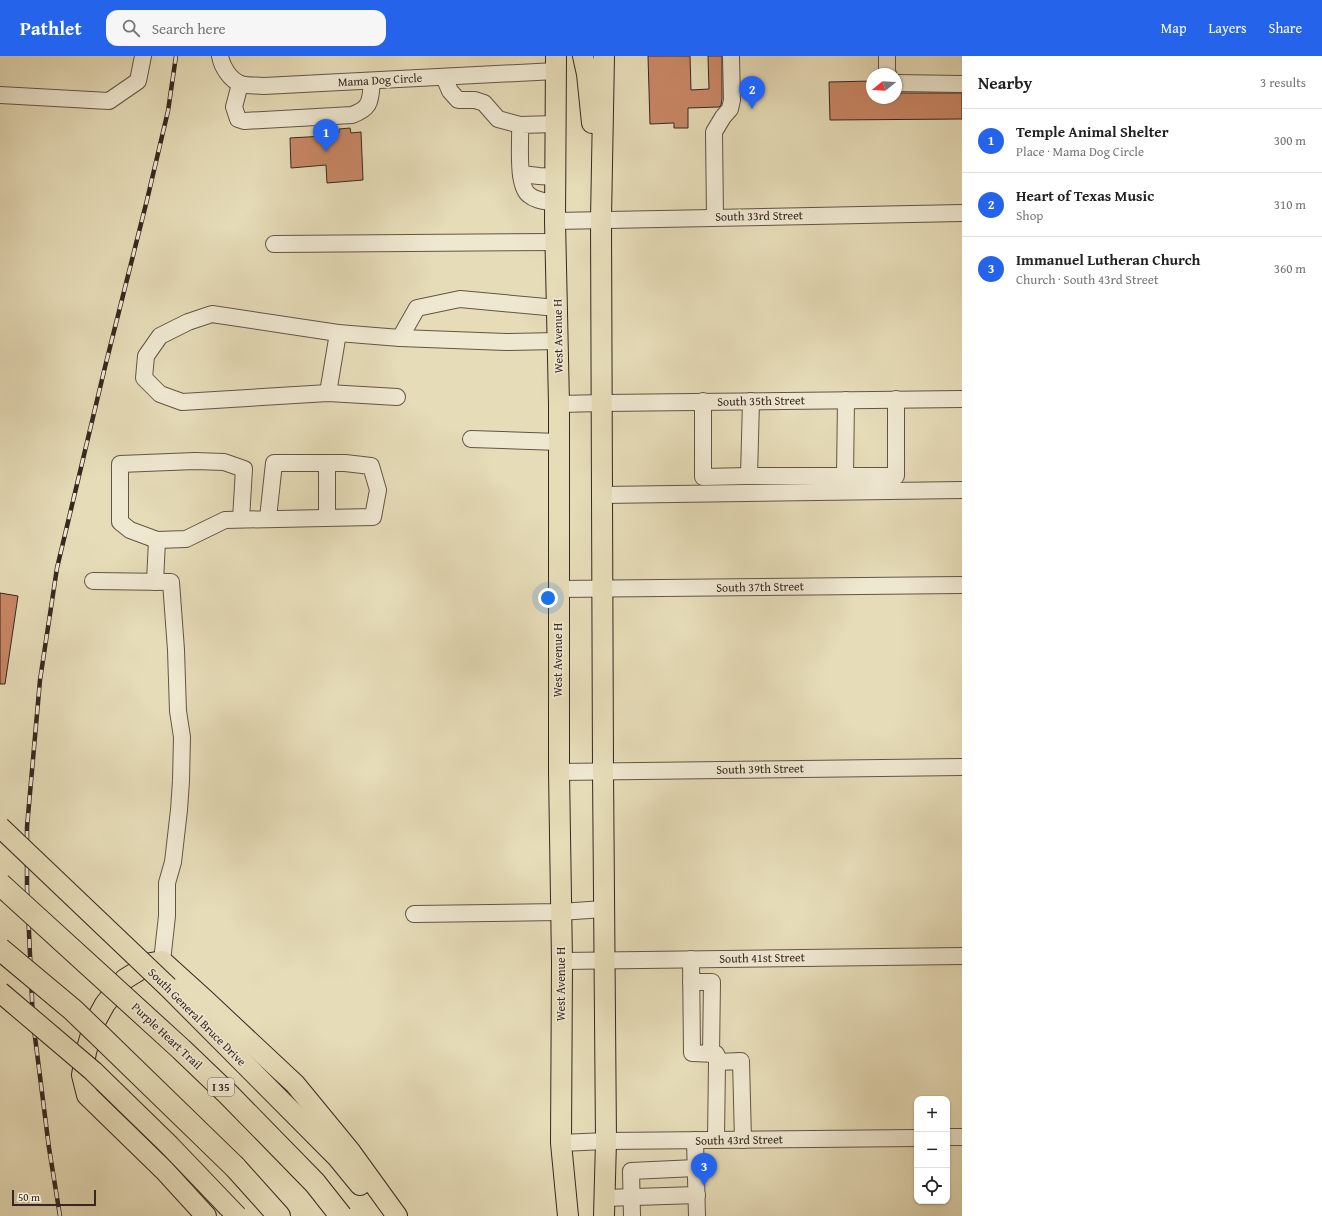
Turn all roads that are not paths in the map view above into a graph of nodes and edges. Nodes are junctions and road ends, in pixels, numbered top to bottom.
1 (143, 56) edge
2 (220, 56) edge
3 (583, 56) edge
4 (604, 56) edge
5 (731, 56) edge
6 (887, 56) edge
7 (556, 64) edge
8 (889, 68) edge
9 (444, 77) junction
10 (902, 77) edge
11 (372, 81) junction
12 (240, 84) junction
13 (962, 84) edge
14 (0, 95) edge
15 (556, 124) junction
16 (520, 125) junction
17 (602, 142) junction
18 (521, 174) junction
19 (555, 177) junction
20 (555, 212) junction
21 (962, 213) edge
22 (716, 217) junction
23 (601, 219) junction
24 (556, 242) junction
25 (274, 244) dead end
26 (557, 308) junction
27 (338, 333) junction
28 (400, 338) junction
29 (558, 341) junction
30 (328, 393) junction
31 (397, 397) dead end
32 (896, 399) junction
33 (962, 399) edge
34 (846, 400) junction
35 (751, 401) junction
36 (603, 402) junction
37 (703, 402) junction
38 (559, 404) junction
39 (471, 439) dead end
40 (559, 442) junction
41 (327, 463) junction
42 (749, 476) junction
43 (844, 476) junction
44 (703, 477) junction
45 (962, 490) edge
46 (702, 494) junction
47 (602, 495) junction
48 (327, 517) junction
49 (268, 518) junction
50 (241, 519) junction
51 (157, 540) junction
52 (93, 581) dead end
53 (155, 582) junction
54 (962, 585) edge
55 (558, 589) junction
56 (602, 589) junction
57 (962, 767) edge
58 (603, 771) junction
59 (559, 772) junction
60 (0, 827) edge
61 (0, 884) edge
62 (604, 909) junction
63 (560, 912) junction
64 (414, 914) dead end
65 (0, 949) edge
66 (962, 956) edge
67 (697, 959) junction
68 (604, 960) junction
69 (162, 961) junction
70 (562, 961) junction
71 (0, 992) edge
72 (716, 1058) junction
73 (950, 1137) edge
74 (962, 1137) edge
75 (914, 1138) edge
76 (696, 1140) junction
77 (716, 1140) junction
78 (743, 1140) junction
79 (606, 1141) junction
80 (561, 1143) junction
81 (696, 1168) junction
82 (697, 1195) junction
83 (632, 1198) junction
84 (604, 1207) edge
85 (206, 1216) edge
86 (237, 1216) edge
87 (279, 1216) edge
88 (341, 1216) edge
89 (385, 1216) edge
90 (397, 1216) edge
91 (568, 1216) edge
92 (632, 1216) edge
93 (697, 1216) edge

1 - 14 street
2 - 12 street
3 - 17 main road
4 - 17 main road
5 - 22 street
6 - 8 street
7 - 9 street, Mama Dog Circle
7 - 15 main road, West Avenue H
9 - 11 street, Mama Dog Circle
9 - 16 street
10 - 13 street
11 - 12 street, Mama Dog Circle
11 - 12 street
15 - 16 street
15 - 19 main road, West Avenue H
16 - 18 street
17 - 23 main road
18 - 19 street
18 - 20 street, South 33rd Street
19 - 20 main road, West Avenue H
20 - 23 street, South 33rd Street
20 - 24 main road, West Avenue H
21 - 22 street, South 33rd Street
22 - 23 street, South 33rd Street
23 - 36 main road
24 - 25 street
24 - 26 main road, West Avenue H
26 - 28 street
26 - 29 main road, West Avenue H
27 - 28 street
27 - 30 street
27 - 30 street
28 - 29 street
29 - 38 main road, West Avenue H
30 - 31 street
32 - 33 street, South 35th Street
32 - 34 street, South 35th Street
32 - 43 street
34 - 35 street, South 35th Street
34 - 43 street
35 - 37 street, South 35th Street
35 - 42 street
36 - 37 street, South 35th Street
36 - 38 street, South 35th Street
36 - 47 main road
37 - 44 street
38 - 40 main road, West Avenue H
39 - 40 street
40 - 55 main road, West Avenue H
41 - 48 street
41 - 48 street
41 - 49 street
42 - 43 street
42 - 44 street
44 - 46 street
45 - 46 street
46 - 47 street
47 - 56 main road
48 - 49 street
49 - 50 street
50 - 51 street
50 - 51 street
51 - 53 street
52 - 53 street
53 - 69 street
54 - 56 street, South 37th Street
55 - 56 street, South 37th Street
55 - 59 main road, West Avenue H
56 - 58 main road
57 - 58 street, South 39th Street
58 - 59 street, South 39th Street
58 - 62 main road
59 - 63 main road, West Avenue H
60 - 89 main road, South General Bruce Drive, bridge
61 - 88 highway, Purple Heart Trail / I 35, bridge
62 - 63 street
62 - 68 main road
63 - 64 street
63 - 70 main road, West Avenue H
65 - 87 highway, bridge
66 - 67 street, South 41st Street
67 - 68 street, South 41st Street
67 - 72 street
68 - 70 street, South 41st Street
68 - 79 main road
69 - 85 main road
69 - 90 main road
70 - 80 main road, West Avenue H
71 - 86 main road, bridge
72 - 77 street
72 - 78 street
73 - 74 street
75 - 78 street, South 43rd Street
76 - 77 street, South 43rd Street
76 - 79 street, South 43rd Street
76 - 81 street
77 - 78 street, South 43rd Street
79 - 80 street, South 43rd Street
79 - 84 main road
80 - 91 main road, West Avenue H
81 - 82 street
81 - 83 street
82 - 83 street
82 - 93 street
83 - 84 street
83 - 92 street

